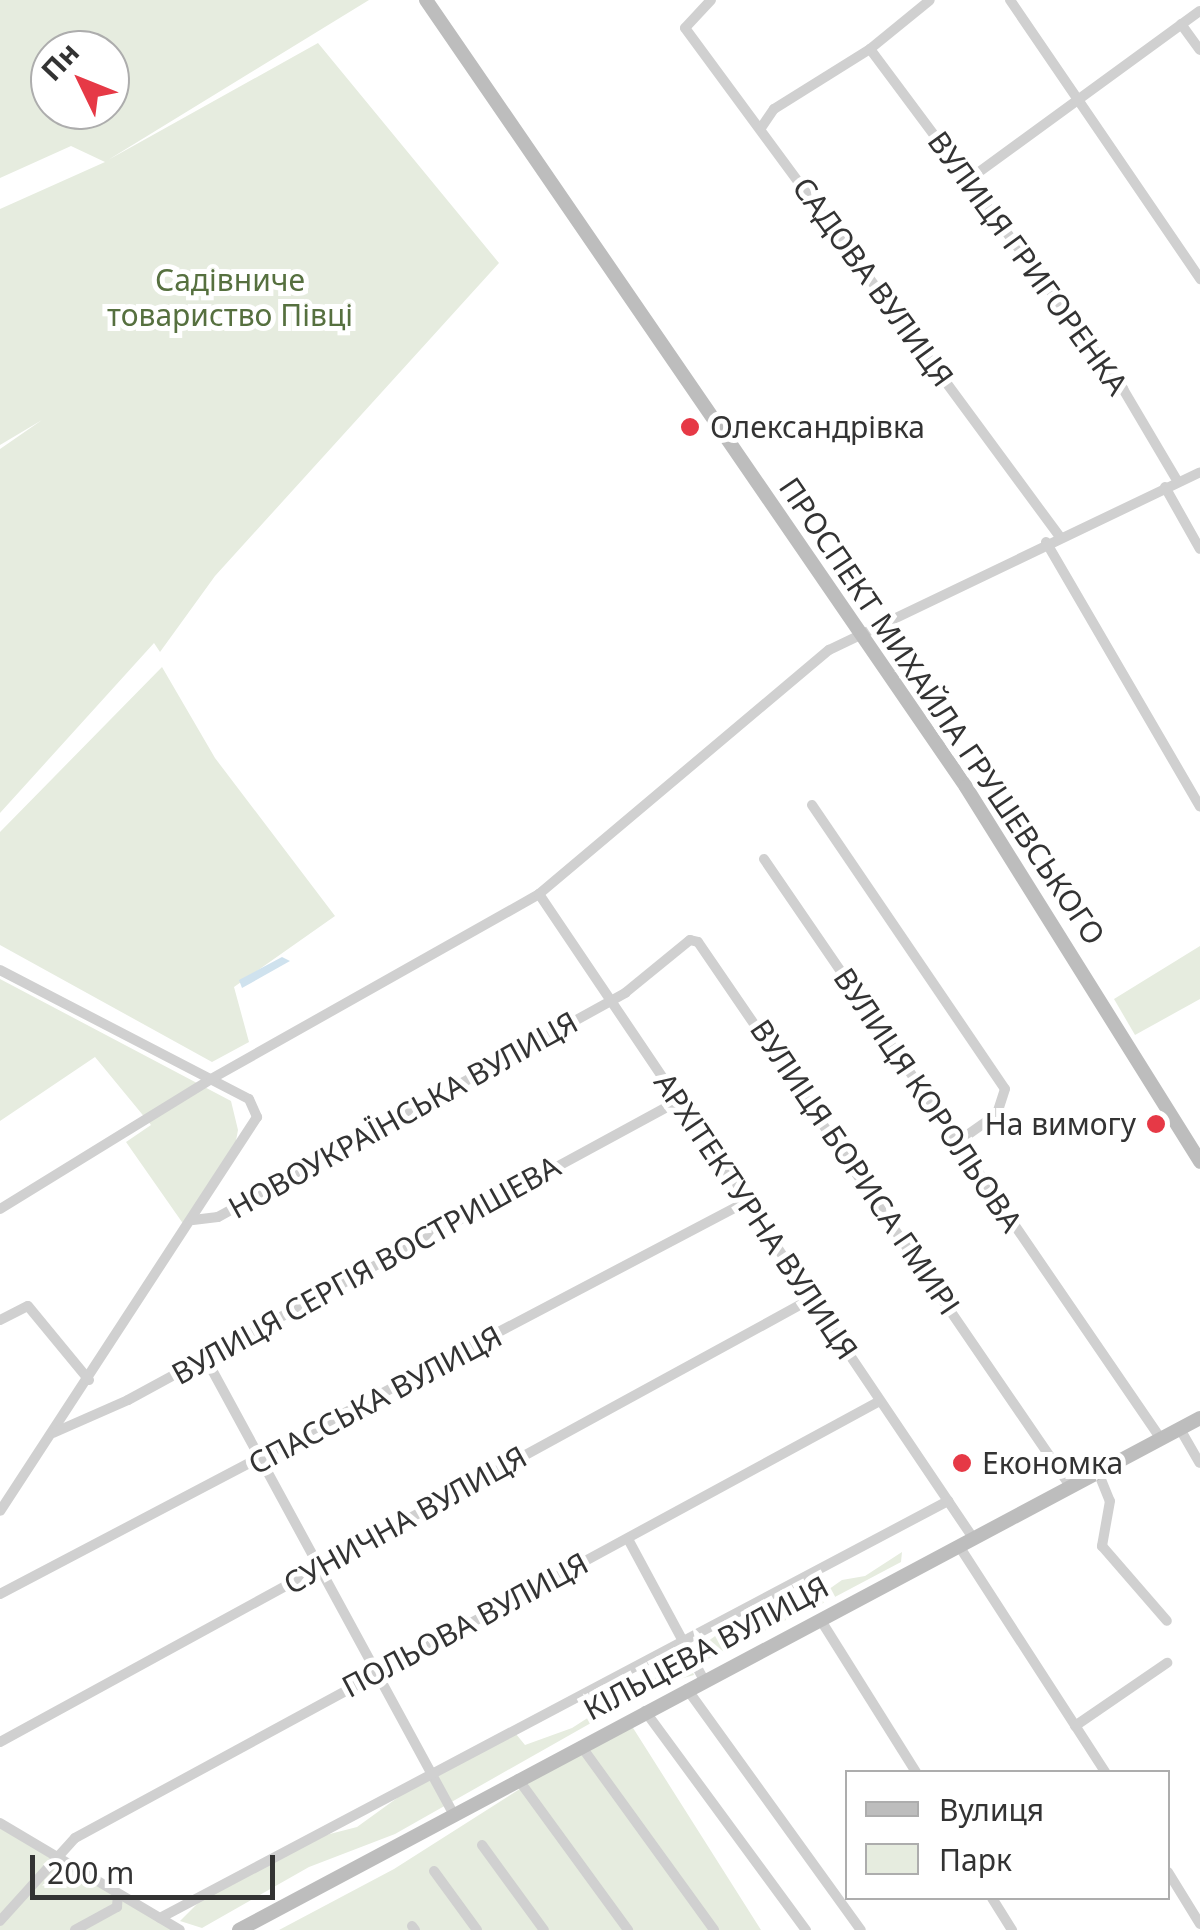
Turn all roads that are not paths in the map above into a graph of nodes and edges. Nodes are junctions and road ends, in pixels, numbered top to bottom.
1 (426, 0) edge
2 (711, 0) edge
3 (930, 0) edge
4 (1010, 0) edge
5 (1200, 11) edge
6 (1181, 24) junction
7 (870, 49) junction
8 (1200, 50) edge
9 (1078, 99) junction
10 (761, 128) junction
11 (968, 180) junction
12 (1200, 279) edge
13 (1200, 472) edge
14 (1178, 482) junction
15 (1165, 487) junction
16 (1060, 536) junction
17 (1046, 542) junction
18 (1200, 549) edge
19 (862, 632) junction
20 (812, 805) dead end
21 (1200, 807) edge
22 (764, 859) dead end
23 (539, 894) junction
24 (0, 970) edge
25 (610, 1000) junction
26 (211, 1079) junction
27 (678, 1101) junction
28 (956, 1143) junction
29 (1200, 1162) edge
30 (748, 1201) junction
31 (0, 1209) edge
32 (193, 1220) junction
33 (811, 1298) junction
34 (0, 1320) edge
35 (205, 1357) junction
36 (88, 1380) junction
37 (880, 1401) junction
38 (1200, 1418) edge
39 (1180, 1429) junction
40 (52, 1433) junction
41 (1161, 1439) junction
42 (262, 1460) junction
43 (1200, 1462) edge
44 (1098, 1472) junction
45 (1070, 1486) junction
46 (948, 1502) junction
47 (0, 1511) edge
48 (628, 1538) junction
49 (966, 1542) junction
50 (318, 1566) junction
51 (0, 1594) edge
52 (820, 1619) junction
53 (1167, 1620) dead end
54 (682, 1640) junction
55 (1167, 1663) dead end
56 (380, 1671) junction
57 (704, 1680) junction
58 (687, 1688) junction
59 (644, 1710) junction
60 (1075, 1726) junction
61 (0, 1742) edge
62 (581, 1746) junction
63 (915, 1770) edge
64 (1104, 1770) edge
65 (433, 1773) junction
66 (518, 1779) junction
67 (454, 1815) junction
68 (0, 1823) edge
69 (482, 1845) dead end
70 (58, 1858) junction
71 (434, 1871) dead end
72 (1170, 1875) edge
73 (118, 1894) junction
74 (993, 1900) edge
75 (160, 1918) junction
76 (0, 1921) edge
77 (1200, 1924) edge
78 (75, 1930) edge
79 (180, 1930) edge
80 (239, 1930) edge
81 (477, 1930) edge
82 (544, 1930) edge
83 (628, 1930) edge
84 (714, 1930) edge
85 (806, 1930) edge
86 (861, 1930) edge
87 (1012, 1930) edge

1 - 19 street, ПРОСПЕКТ МИХАЙЛА ГРУШЕВСЬКОГО
2 - 10 street, САДОВА ВУЛИЦЯ
3 - 7 street
4 - 9 street
5 - 6 street
6 - 8 street
6 - 9 street
7 - 10 street
7 - 11 street, ВУЛИЦЯ ГРИГОРЕНКА
9 - 11 street
9 - 12 street
10 - 16 street, САДОВА ВУЛИЦЯ
11 - 14 street, ВУЛИЦЯ ГРИГОРЕНКА
13 - 14 street
14 - 15 street
15 - 16 street
15 - 18 street
16 - 17 street
17 - 19 street
17 - 21 street
19 - 23 street
19 - 29 street, ПРОСПЕКТ МИХАЙЛА ГРУШЕВСЬКОГО
20 - 28 street
22 - 28 street, ВУЛИЦЯ КОРОЛЬОВА
23 - 25 street, АРХІТЕКТУРНА ВУЛИЦЯ
23 - 26 street
24 - 26 street
25 - 27 street, АРХІТЕКТУРНА ВУЛИЦЯ
25 - 32 street, НОВОУКРАЇНСЬКА ВУЛИЦЯ
25 - 45 street, ВУЛИЦЯ БОРИСА ГМИРІ
26 - 31 street
26 - 32 street
27 - 30 street, АРХІТЕКТУРНА ВУЛИЦЯ
27 - 35 street, ВУЛИЦЯ СЕРГІЯ ВОСТРИШЕВА
28 - 41 street, ВУЛИЦЯ КОРОЛЬОВА
30 - 33 street, АРХІТЕКТУРНА ВУЛИЦЯ
30 - 42 street, СПАССЬКА ВУЛИЦЯ
32 - 36 street
33 - 37 street, АРХІТЕКТУРНА ВУЛИЦЯ
33 - 50 street, СУНИЧНА ВУЛИЦЯ
34 - 36 street
35 - 40 street, ВУЛИЦЯ СЕРГІЯ ВОСТРИШЕВА
35 - 42 street
36 - 40 street
37 - 46 street, АРХІТЕКТУРНА ВУЛИЦЯ
37 - 48 street, ПОЛЬОВА ВУЛИЦЯ
38 - 39 street, КІЛЬЦЕВА ВУЛИЦЯ
39 - 41 street, КІЛЬЦЕВА ВУЛИЦЯ
39 - 43 street
40 - 47 street
41 - 44 street, КІЛЬЦЕВА ВУЛИЦЯ
42 - 50 street
42 - 51 street, СПАССЬКА ВУЛИЦЯ
44 - 45 street, КІЛЬЦЕВА ВУЛИЦЯ
44 - 53 street
45 - 49 street, КІЛЬЦЕВА ВУЛИЦЯ
46 - 49 street, АРХІТЕКТУРНА ВУЛИЦЯ
46 - 54 street
48 - 54 street
48 - 56 street, ПОЛЬОВА ВУЛИЦЯ
49 - 52 street, КІЛЬЦЕВА ВУЛИЦЯ
49 - 60 street, АРХІТЕКТУРНА ВУЛИЦЯ
50 - 56 street
50 - 61 street, СУНИЧНА ВУЛИЦЯ
52 - 57 street, КІЛЬЦЕВА ВУЛИЦЯ
52 - 63 street
54 - 57 street
54 - 65 street
55 - 60 street
56 - 65 street
56 - 70 street, ПОЛЬОВА ВУЛИЦЯ
57 - 58 street, КІЛЬЦЕВА ВУЛИЦЯ
58 - 59 street, КІЛЬЦЕВА ВУЛИЦЯ
58 - 86 street
59 - 62 street, КІЛЬЦЕВА ВУЛИЦЯ
59 - 85 street
60 - 64 street, АРХІТЕКТУРНА ВУЛИЦЯ
62 - 66 street, КІЛЬЦЕВА ВУЛИЦЯ
62 - 84 street
65 - 67 street
65 - 75 street
66 - 67 street, КІЛЬЦЕВА ВУЛИЦЯ
66 - 83 street
67 - 80 street, КІЛЬЦЕВА ВУЛИЦЯ
68 - 70 street
69 - 82 street
70 - 73 street
70 - 76 street, ПОЛЬОВА ВУЛИЦЯ
71 - 81 street
72 - 77 street
73 - 75 street
73 - 78 street
74 - 87 street
75 - 79 street

